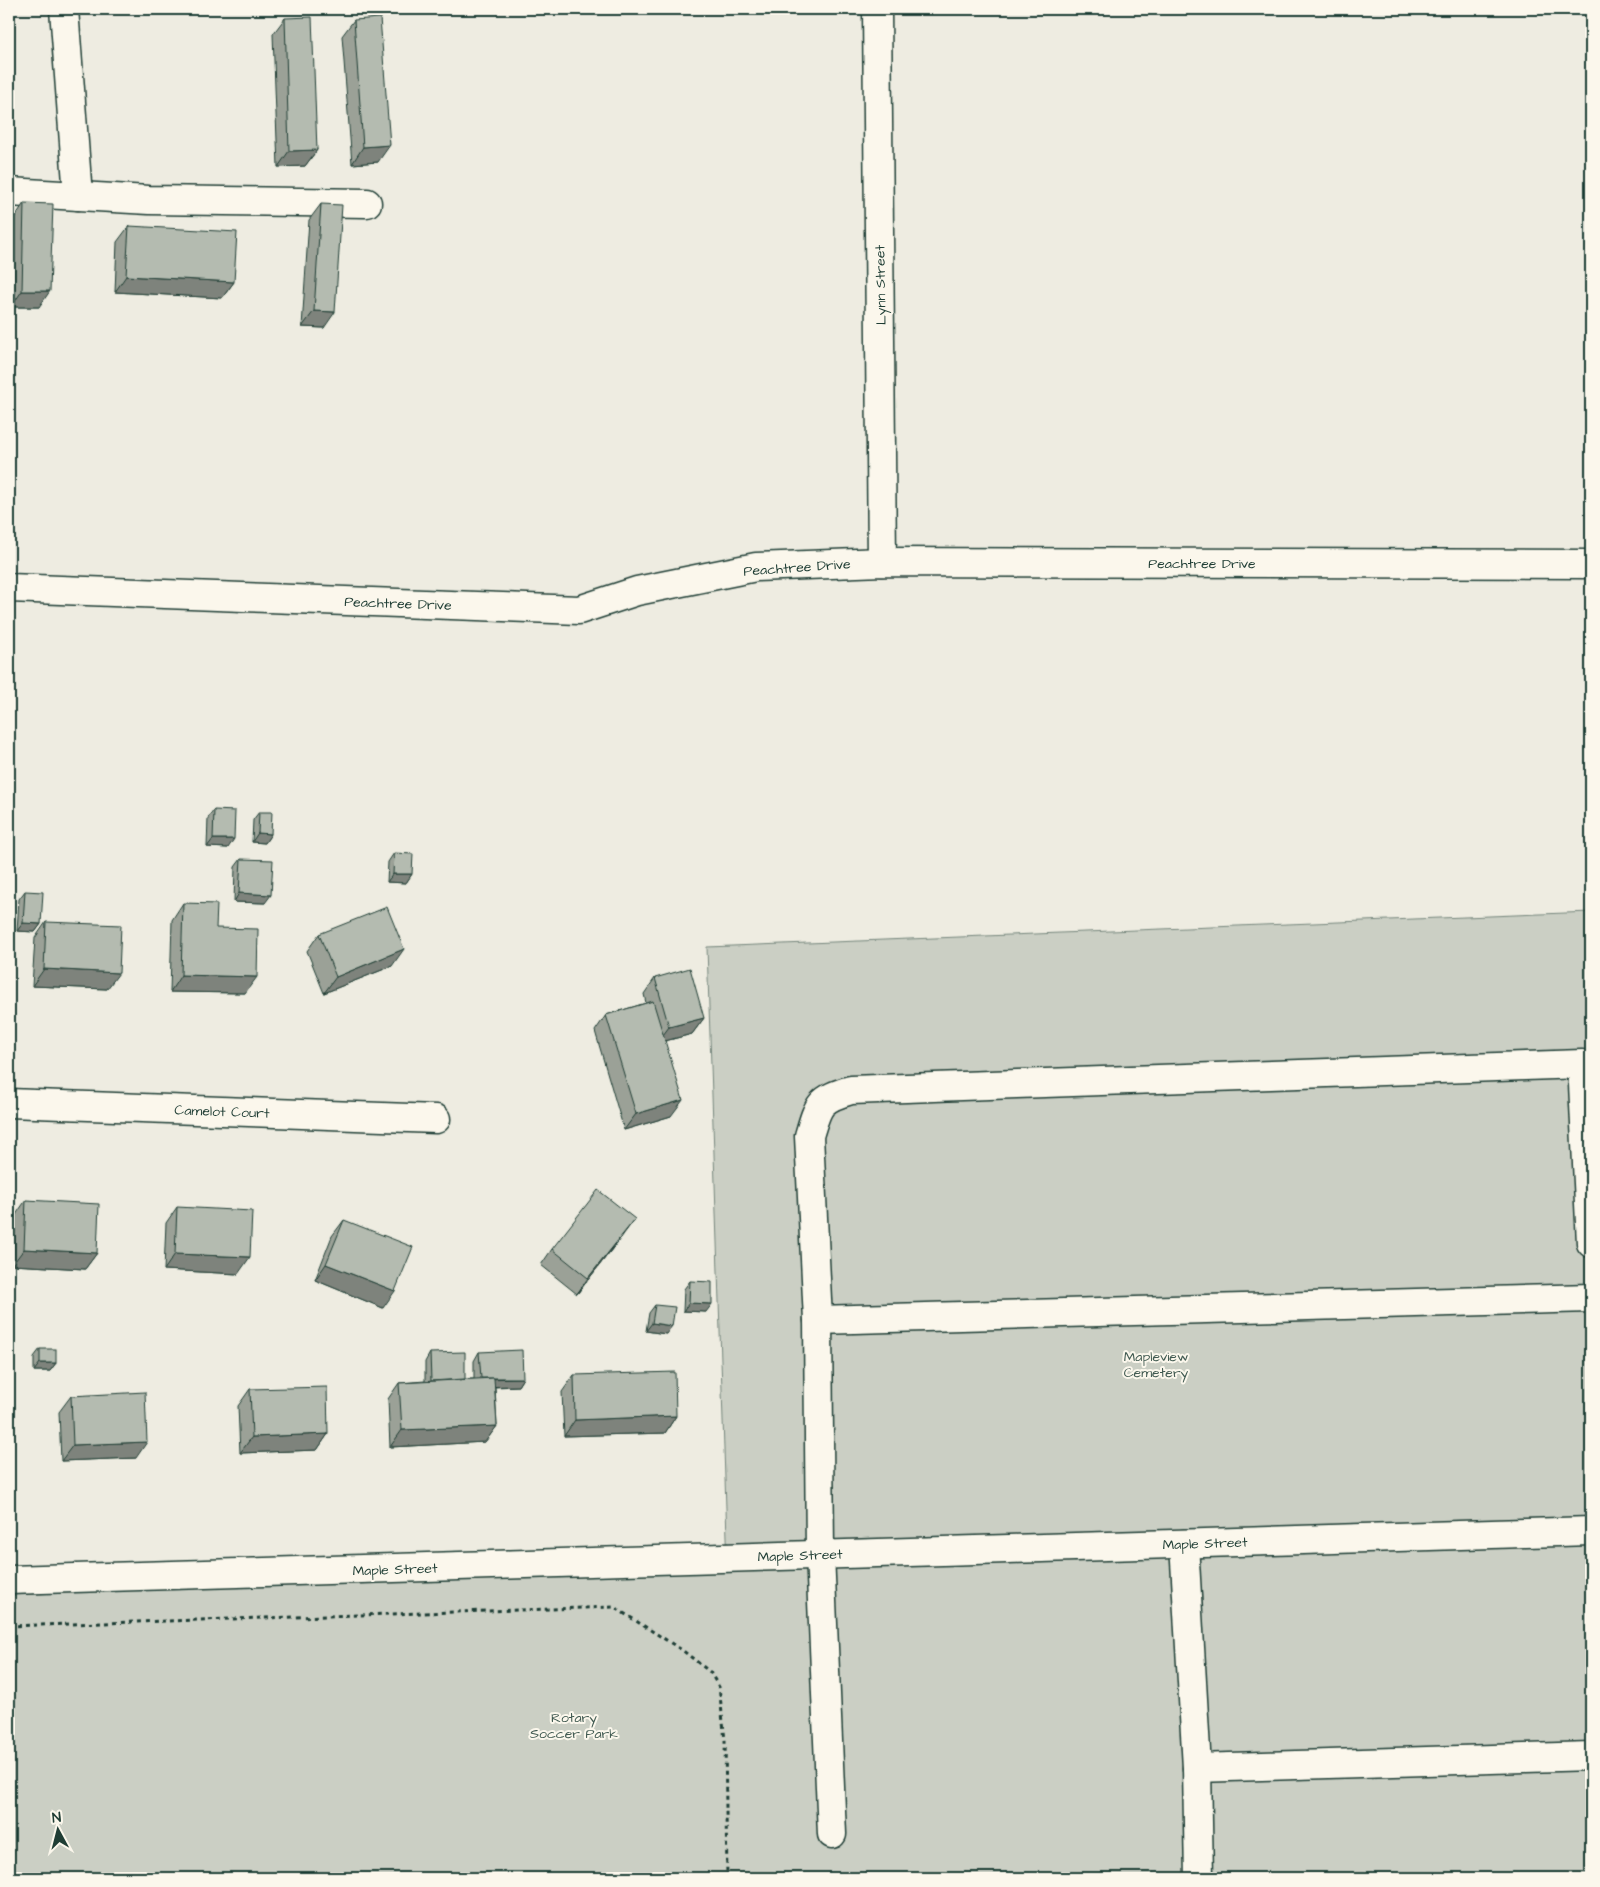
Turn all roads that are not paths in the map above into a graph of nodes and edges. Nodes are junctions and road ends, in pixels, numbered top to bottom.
1 (64, 9) edge
2 (877, 9) edge
3 (9, 192) edge
4 (78, 196) junction
5 (367, 203) dead end
6 (882, 562) junction
7 (1591, 564) edge
8 (9, 588) edge
9 (1586, 1064) edge
10 (9, 1103) edge
11 (436, 1119) dead end
12 (1591, 1243) edge
13 (1591, 1298) edge
14 (818, 1320) junction
15 (1591, 1531) edge
16 (1184, 1544) junction
17 (820, 1554) junction
18 (9, 1580) edge
19 (1591, 1756) edge
20 (1197, 1768) junction
21 (832, 1834) dead end
22 (1199, 1878) edge

1 - 4 street
2 - 6 street, Lynn Street
3 - 4 street
4 - 5 street
6 - 7 street, Peachtree Drive
6 - 8 street, Peachtree Drive
9 - 12 street
9 - 14 street
10 - 11 street, Camelot Court
13 - 14 street
14 - 17 street
15 - 16 street, Maple Street
16 - 17 street, Maple Street
16 - 20 street
17 - 18 street, Maple Street
17 - 21 street
19 - 20 street
20 - 22 street

